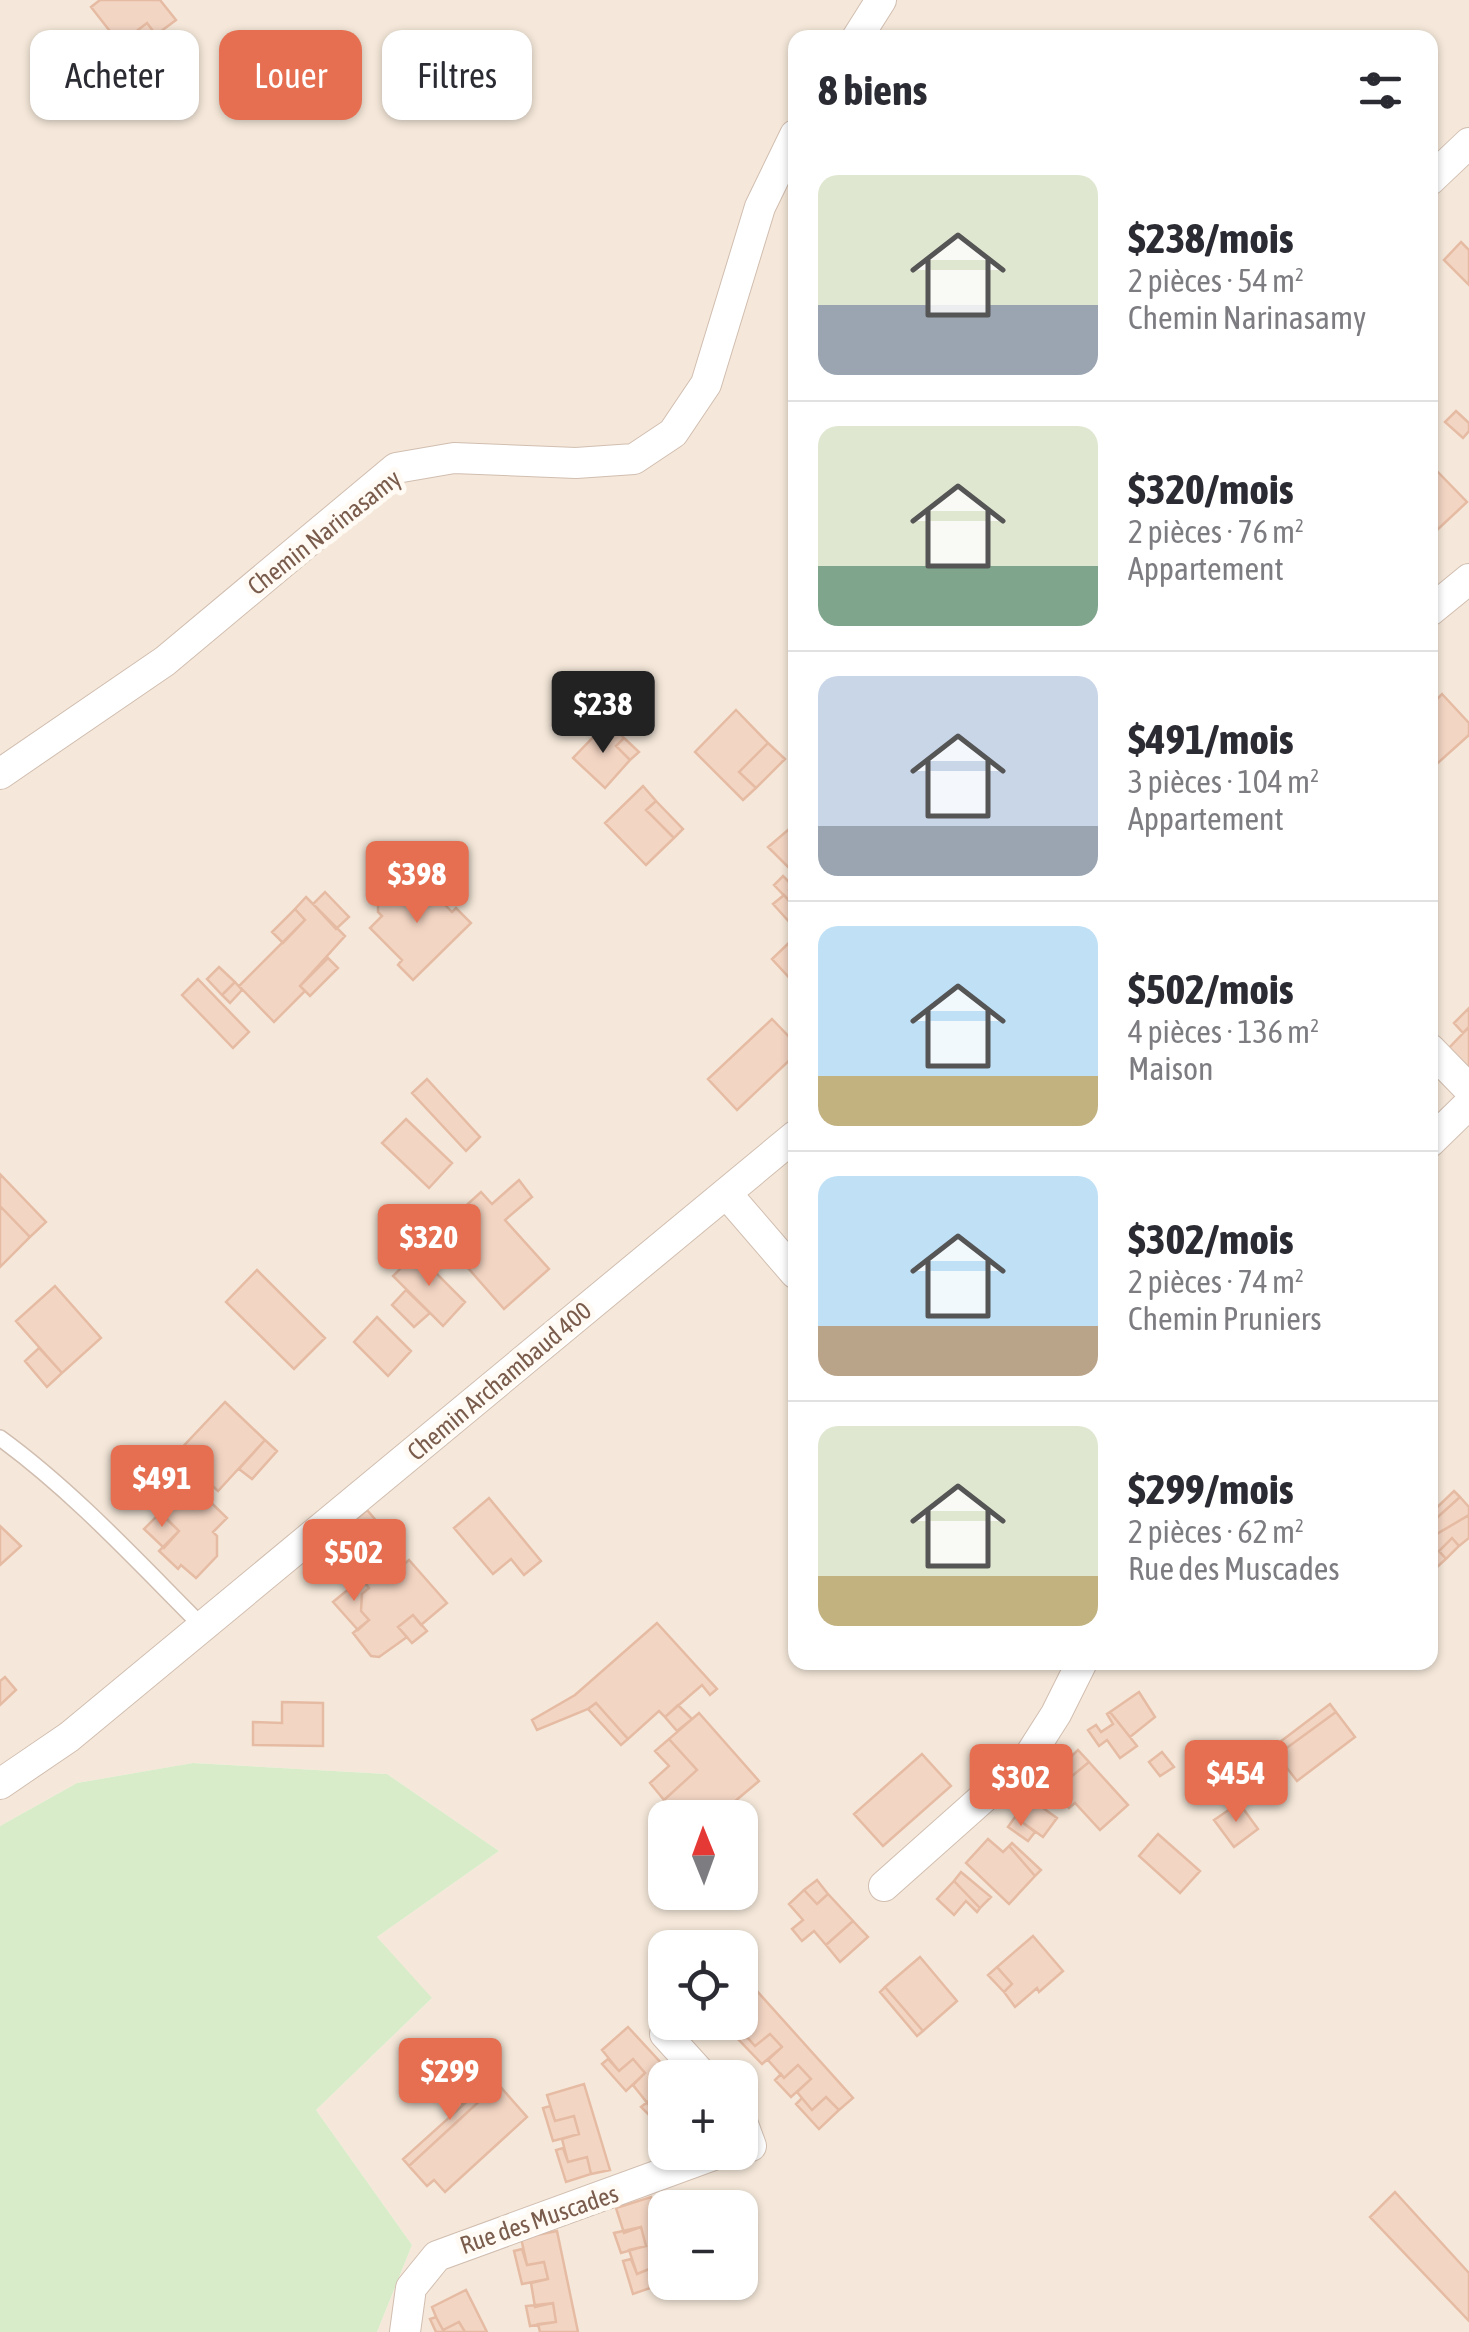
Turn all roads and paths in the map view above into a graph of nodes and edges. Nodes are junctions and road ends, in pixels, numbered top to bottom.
1 (881, 0) edge
2 (862, 30) edge
3 (1469, 143) edge
4 (788, 149) edge
5 (1438, 172) edge
6 (1469, 579) edge
7 (1438, 604) edge
8 (4, 765) edge
9 (1438, 1058) edge
10 (1469, 1089) edge
11 (1469, 1104) edge
12 (1438, 1134) edge
13 (788, 1142) edge
14 (726, 1192) junction
15 (788, 1265) edge
16 (0, 1438) edge
17 (202, 1626) junction
18 (1078, 1670) edge
19 (0, 1784) edge
20 (884, 1886) dead end
21 (671, 2040) edge
22 (689, 2060) edge
23 (673, 2170) edge
24 (405, 2332) edge

1 - 2 street
3 - 5 street
4 - 8 street, Chemin Narinasamy
6 - 7 street
9 - 10 street
11 - 12 street
13 - 14 street, Chemin Archambaud 400
14 - 15 street
14 - 17 street, Chemin Archambaud 400
16 - 17 lane
17 - 19 street, Chemin Archambaud 400
18 - 20 street
21 - 22 street
23 - 24 street, Rue des Muscades

